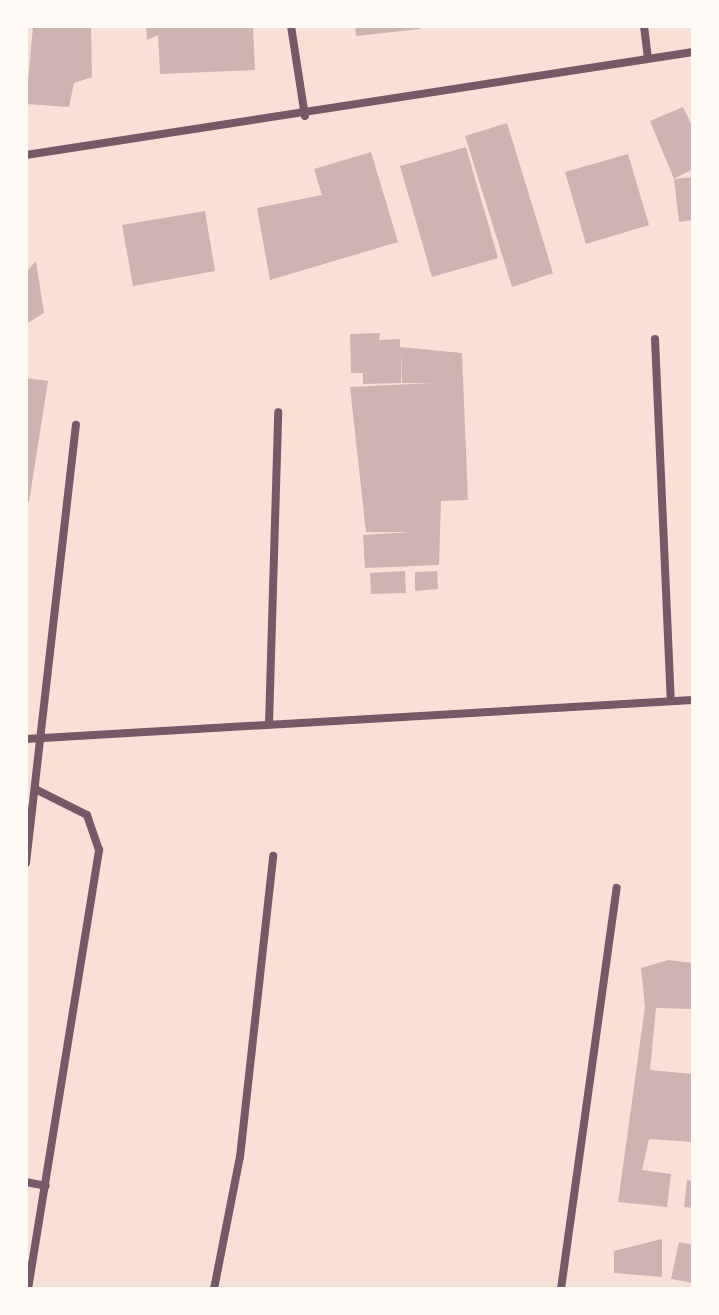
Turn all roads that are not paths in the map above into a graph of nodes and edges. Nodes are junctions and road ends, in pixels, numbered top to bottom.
1 (291, 26) edge
2 (644, 26) edge
3 (693, 52) edge
4 (648, 57) junction
5 (305, 116) junction
6 (26, 155) edge
7 (655, 339) dead end
8 (278, 412) dead end
9 (76, 425) dead end
10 (693, 700) edge
11 (671, 701) junction
12 (269, 724) junction
13 (37, 737) junction
14 (26, 739) edge
15 (35, 789) junction
16 (273, 856) dead end
17 (26, 863) edge
18 (617, 888) dead end
19 (26, 1182) edge
20 (46, 1186) junction
21 (28, 1289) edge
22 (214, 1289) edge
23 (561, 1289) edge

1 - 5 street
2 - 4 street
3 - 4 street
4 - 5 street
5 - 6 street
7 - 11 street
8 - 12 street
9 - 13 street
10 - 11 street
11 - 12 street
12 - 13 street
13 - 14 street
13 - 15 street
15 - 17 street
15 - 20 street
16 - 22 street
18 - 23 street
19 - 20 street
20 - 21 street

